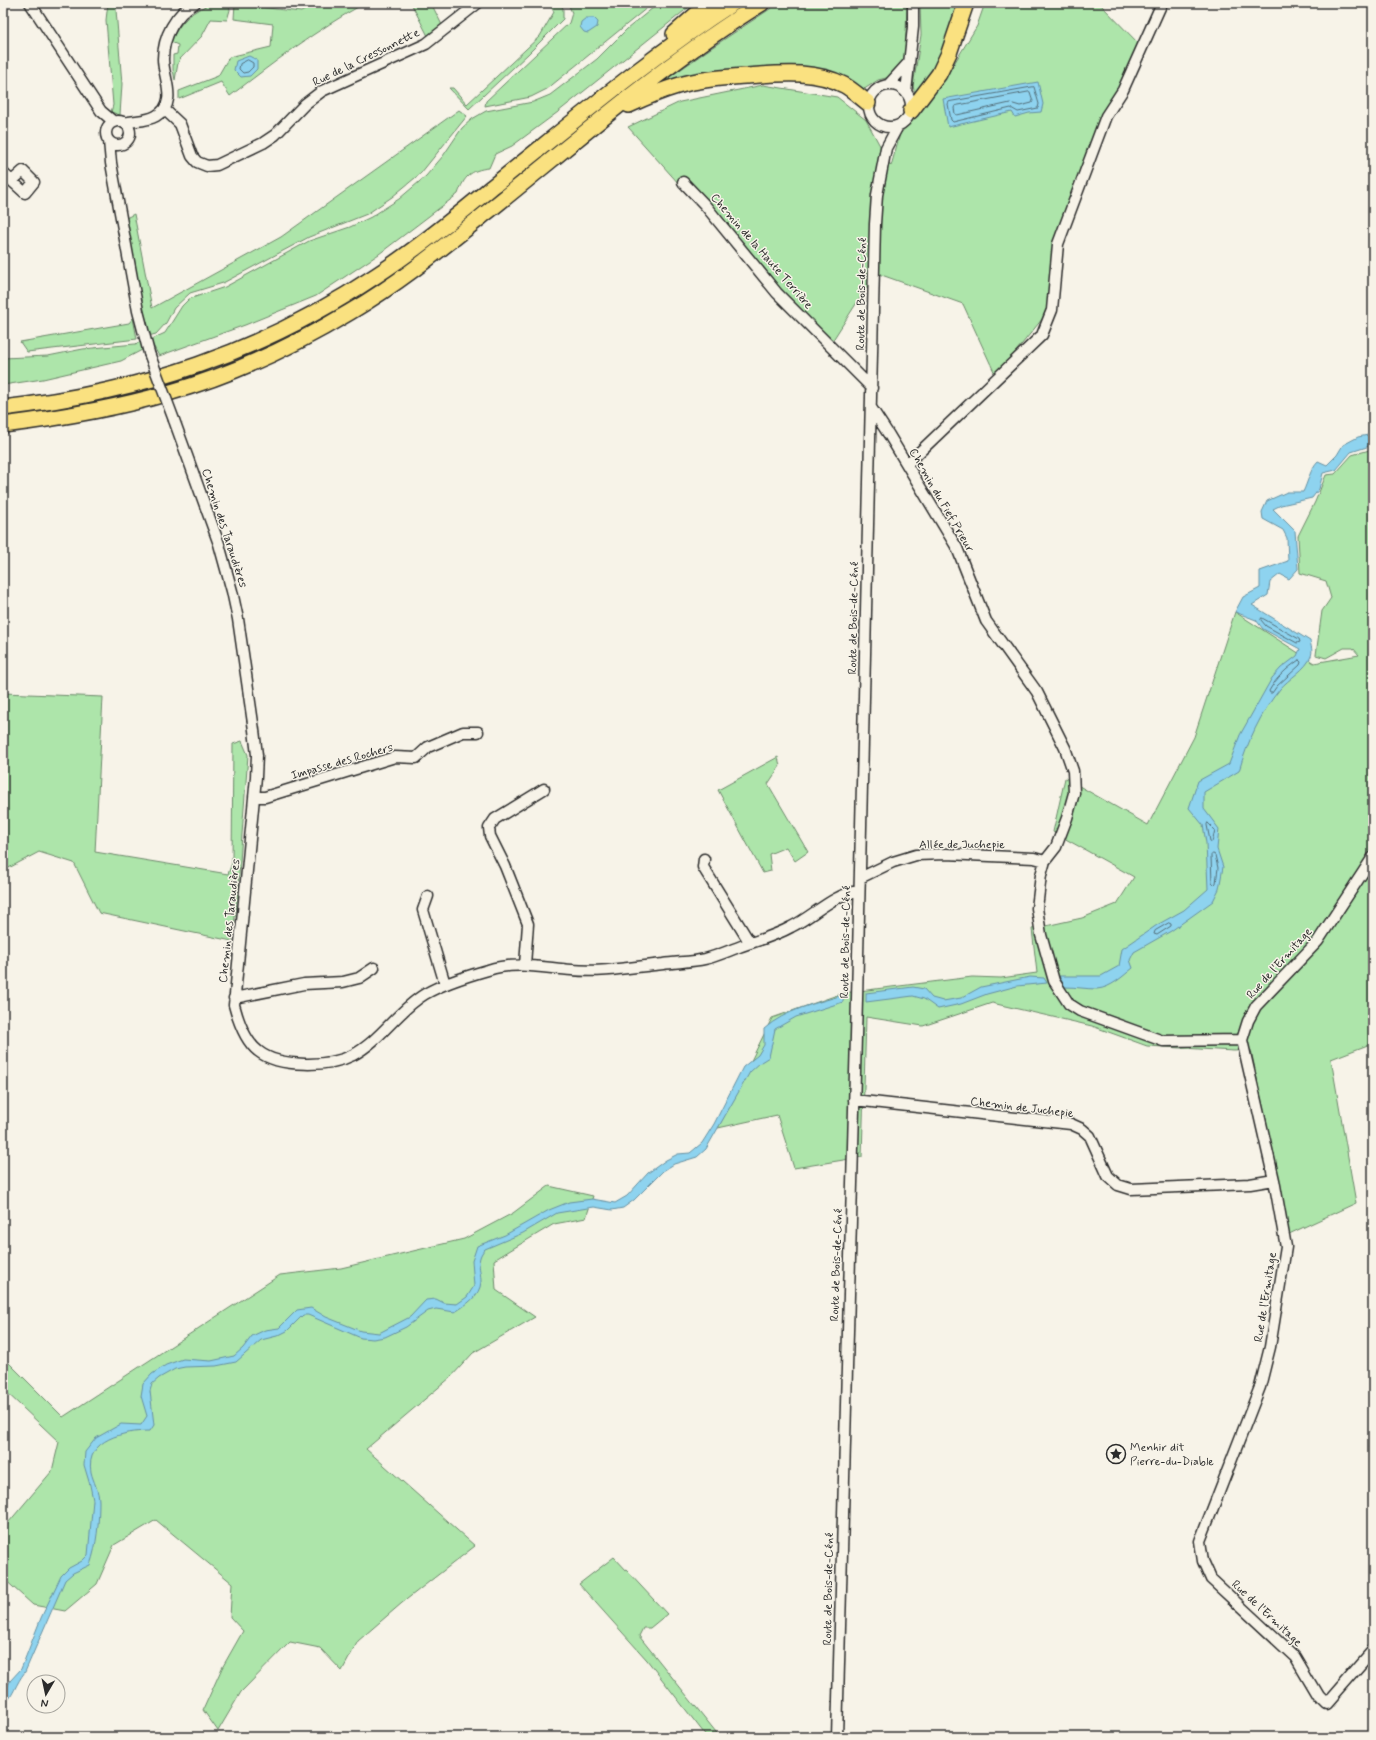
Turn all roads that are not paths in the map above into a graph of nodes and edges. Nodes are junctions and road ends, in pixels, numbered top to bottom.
1 (30, 3) edge
2 (195, 3) edge
3 (478, 3) edge
4 (709, 3) edge
5 (733, 3) edge
6 (762, 3) edge
7 (913, 3) edge
8 (966, 3) edge
9 (1162, 3) edge
10 (909, 62) junction
11 (889, 84) junction
12 (616, 88) junction
13 (906, 92) junction
14 (868, 103) junction
15 (164, 109) junction
16 (911, 110) junction
17 (101, 111) junction
18 (608, 115) junction
19 (142, 121) junction
20 (119, 122) junction
21 (881, 126) junction
22 (898, 126) junction
23 (106, 131) junction
24 (130, 134) junction
25 (114, 143) junction
26 (886, 148) junction
27 (3, 173) edge
28 (12, 181) dead end
29 (683, 182) dead end
30 (872, 388) junction
31 (3, 408) edge
32 (872, 410) junction
33 (3, 425) edge
34 (907, 464) junction
35 (478, 732) dead end
36 (544, 789) dead end
37 (254, 797) junction
38 (1373, 857) edge
39 (704, 859) dead end
40 (1045, 861) junction
41 (860, 878) junction
42 (859, 891) junction
43 (428, 896) dead end
44 (750, 943) junction
45 (525, 965) junction
46 (374, 968) dead end
47 (444, 984) junction
48 (234, 998) junction
49 (1242, 1040) junction
50 (854, 1100) junction
51 (1274, 1180) junction
52 (1373, 1650) edge
53 (837, 1737) edge

1 - 17 street
2 - 15 street
3 - 15 street, Rue de la Cressonnette
4 - 12 highway
5 - 12 highway
6 - 18 highway
7 - 10 street
8 - 16 highway
9 - 34 street
10 - 11 street
10 - 13 street
11 - 13 street
11 - 14 street
12 - 31 highway
13 - 16 street
14 - 18 highway
14 - 21 street
15 - 19 street
16 - 22 street
17 - 20 street
17 - 23 street
18 - 33 highway
19 - 20 street
19 - 24 street
20 - 23 street
20 - 24 street
21 - 22 street
21 - 26 street
22 - 26 street
23 - 25 street
24 - 25 street
25 - 37 street, Chemin des Taraudières, bridge
26 - 30 street, Route de Bois-de-Céné
27 - 28 street
29 - 30 street, Chemin de la Haute Terrière
30 - 32 street, Route de Bois-de-Céné
32 - 34 street, Chemin du Fief Prieur
32 - 41 street, Route de Bois-de-Céné
34 - 40 street, Chemin du Fief Prieur
35 - 37 street, Impasse des Rochers
36 - 45 street
37 - 48 street, Chemin des Taraudières
38 - 49 street, Rue de l'Ermitage
39 - 44 street
40 - 41 street, Allée de Juchepie
40 - 49 street, Chemin du Fief Prieur
41 - 42 street, Route de Bois-de-Céné
42 - 44 street, Chemin des Taraudières
42 - 50 street, Route de Bois-de-Céné
43 - 47 street
44 - 45 street, Chemin des Taraudières
45 - 47 street, Chemin des Taraudières
46 - 48 street
47 - 48 street, Chemin des Taraudières
49 - 51 street, Rue de l'Ermitage
50 - 51 street, Chemin de Juchepie
50 - 53 street, Route de Bois-de-Céné
51 - 52 street, Rue de l'Ermitage

